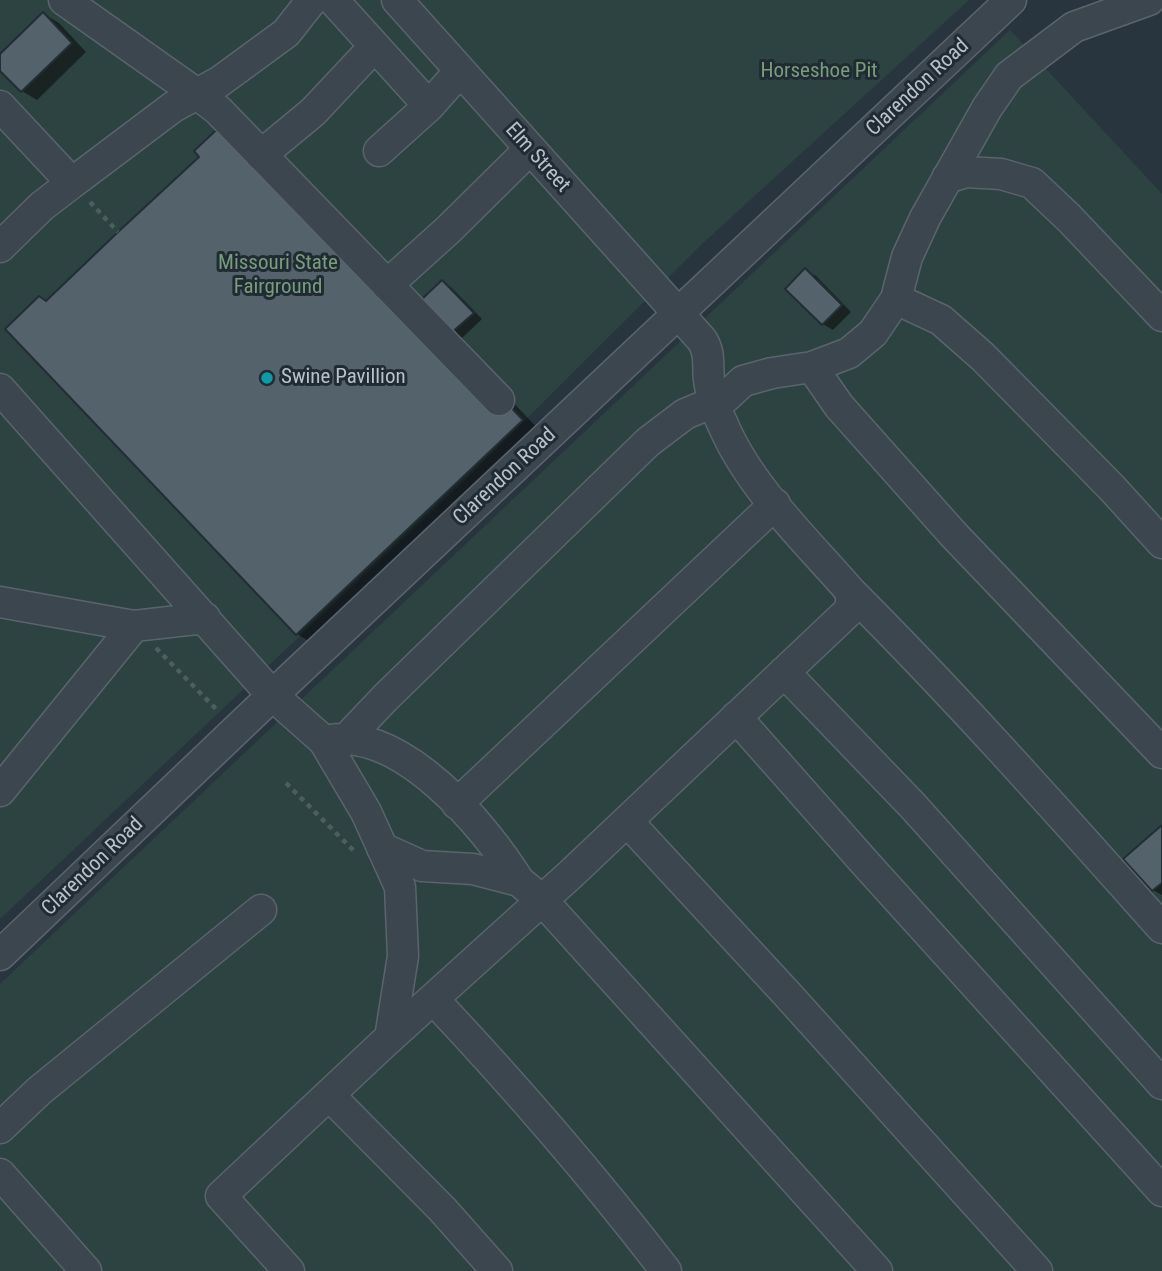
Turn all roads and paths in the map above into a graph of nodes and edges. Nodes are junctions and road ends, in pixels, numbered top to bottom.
1 (64, 0) edge
2 (312, 0) edge
3 (333, 0) edge
4 (397, 0) edge
5 (1011, 0) edge
6 (1149, 0) edge
7 (374, 47) junction
8 (460, 71) junction
9 (197, 94) junction
10 (0, 106) edge
11 (429, 106) junction
12 (530, 149) junction
13 (379, 151) dead end
14 (261, 155) junction
15 (947, 178) junction
16 (72, 183) junction
17 (118, 232) dead end
18 (0, 247) edge
19 (387, 285) junction
20 (896, 299) junction
21 (678, 315) junction
22 (1162, 316) edge
23 (812, 367) junction
24 (0, 389) edge
25 (499, 400) dead end
26 (715, 402) junction
27 (775, 504) junction
28 (1162, 543) edge
29 (851, 592) junction
30 (0, 602) edge
31 (205, 618) junction
32 (134, 626) junction
33 (784, 672) junction
34 (272, 695) junction
35 (219, 713) dead end
36 (736, 717) junction
37 (335, 739) junction
38 (1162, 753) edge
39 (286, 783) dead end
40 (0, 791) edge
41 (457, 804) junction
42 (627, 821) junction
43 (372, 853) junction
44 (519, 881) junction
45 (542, 900) junction
46 (261, 910) dead end
47 (1162, 928) edge
48 (4, 943) edge
49 (433, 999) junction
50 (390, 1038) junction
51 (1162, 1084) edge
52 (329, 1095) junction
53 (0, 1128) edge
54 (0, 1174) edge
55 (1162, 1191) edge
56 (86, 1271) edge
57 (289, 1271) edge
58 (497, 1271) edge
59 (666, 1271) edge
60 (877, 1271) edge
61 (1037, 1271) edge

1 - 9 street
2 - 9 street
3 - 7 street
4 - 8 street, Elm Street
5 - 21 street, Clarendon Road
6 - 15 street
7 - 11 street
7 - 14 street
8 - 11 street
8 - 12 street, Elm Street
9 - 14 street
9 - 16 street
10 - 16 street
11 - 13 street
12 - 19 street
12 - 21 street, Elm Street
14 - 19 street
15 - 20 street
15 - 22 street
16 - 17 path
16 - 18 street
19 - 25 street
20 - 23 street
20 - 28 street
21 - 26 street, Elm Street
21 - 34 street, Clarendon Road
23 - 26 street
23 - 38 street
24 - 31 street
26 - 27 street, Elm Street
26 - 37 street
27 - 29 street, Elm Street
27 - 41 street
29 - 33 street
29 - 47 street, Elm Street
30 - 32 street
31 - 32 street
31 - 34 street
32 - 35 path
32 - 40 street
33 - 36 street
33 - 51 street
34 - 37 street
34 - 48 street, Clarendon Road
36 - 42 street
36 - 55 street
37 - 41 street
37 - 43 street
39 - 43 path
41 - 44 street
42 - 45 street
42 - 61 street
43 - 44 street
43 - 50 street
44 - 45 street
45 - 49 street
45 - 60 street
46 - 53 street
49 - 50 street
49 - 59 street
50 - 52 street
52 - 57 street
52 - 58 street
54 - 56 street

